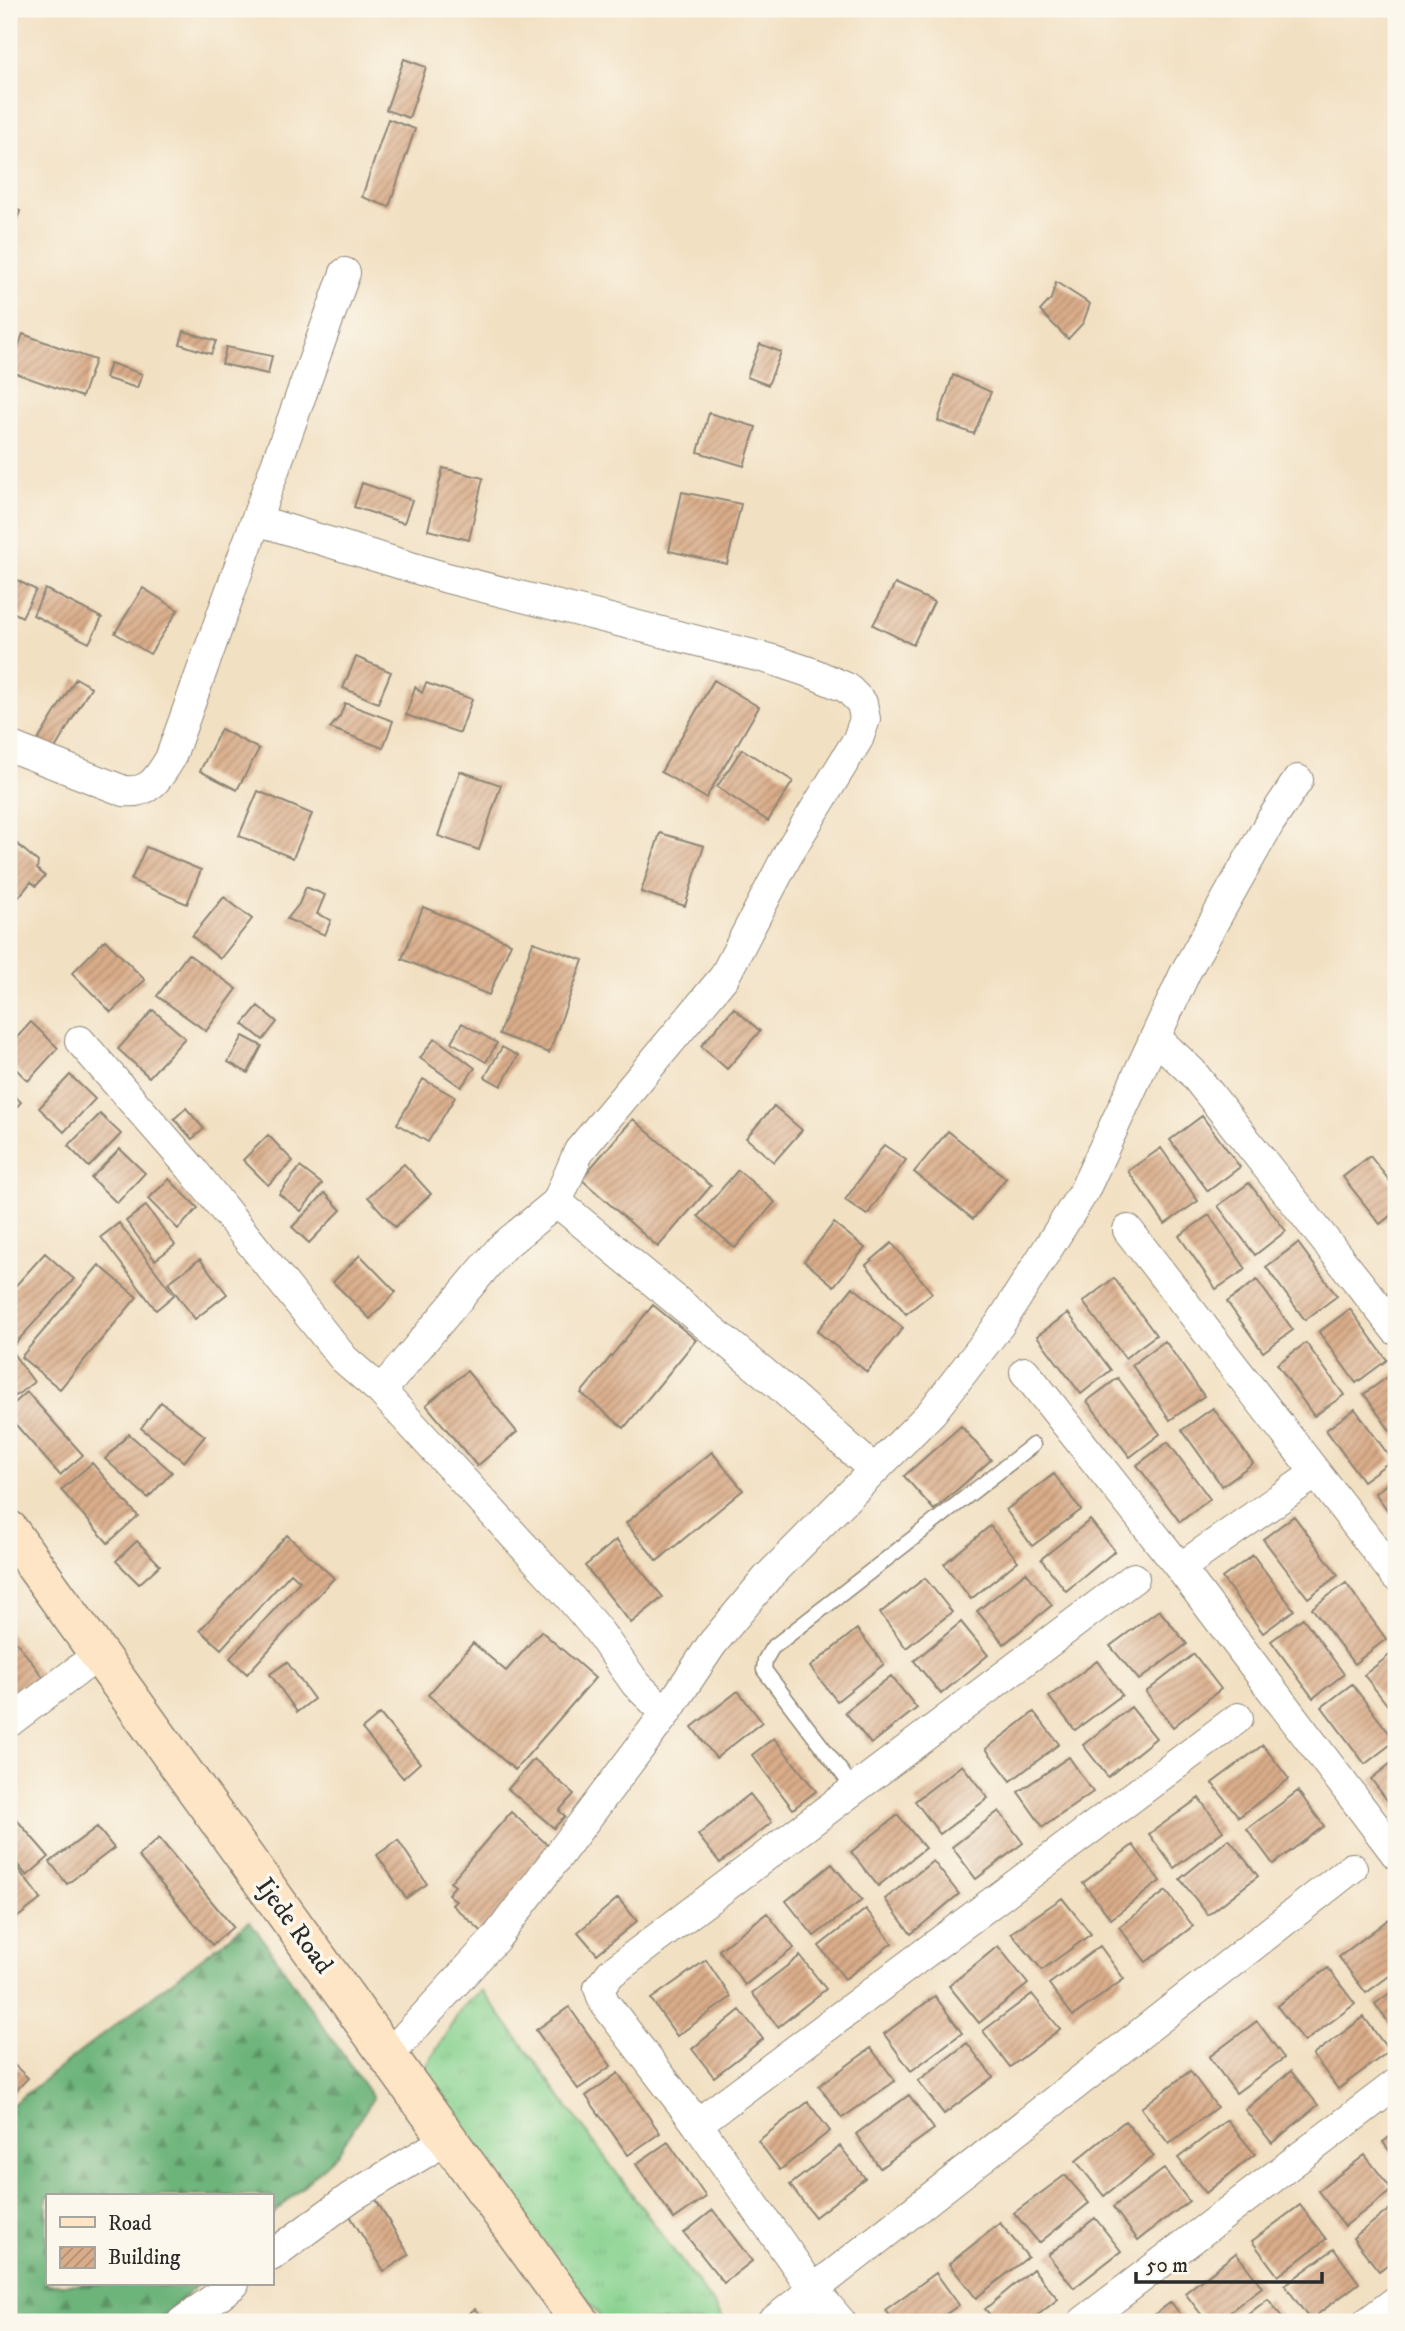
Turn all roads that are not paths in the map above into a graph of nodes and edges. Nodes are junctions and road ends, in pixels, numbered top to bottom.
1 (345, 274) dead end
2 (256, 520) junction
3 (9, 746) edge
4 (1298, 780) dead end
5 (1156, 1038) junction
6 (80, 1041) dead end
7 (557, 1202) junction
8 (1128, 1230) dead end
9 (1396, 1330) edge
10 (1025, 1372) dead end
11 (381, 1391) junction
12 (1033, 1445) dead end
13 (873, 1469) junction
14 (1316, 1473) junction
15 (9, 1530) edge
16 (1180, 1568) junction
17 (1396, 1576) edge
18 (1134, 1578) dead end
19 (98, 1655) junction
20 (666, 1713) junction
21 (1238, 1718) dead end
22 (9, 1722) edge
23 (855, 1790) junction
24 (1396, 1854) edge
25 (1352, 1868) dead end
26 (388, 2056) junction
27 (1396, 2084) edge
28 (697, 2124) junction
29 (448, 2139) junction
30 (273, 2255) edge
31 (231, 2286) edge
32 (813, 2289) junction
33 (1396, 2301) edge
34 (182, 2322) edge
35 (580, 2322) edge
36 (772, 2322) edge
37 (841, 2322) edge
38 (1083, 2322) edge
39 (1368, 2322) edge

1 - 2 street
2 - 3 street
2 - 7 street
4 - 5 street
5 - 9 street
5 - 13 street
6 - 11 street
7 - 11 street
7 - 13 street
8 - 14 street
10 - 16 street
11 - 20 street
12 - 23 lane
13 - 20 street
14 - 16 street
14 - 17 street
15 - 19 main road, Ijede Road
16 - 24 street
18 - 23 street
19 - 22 street
19 - 26 main road, Ijede Road
20 - 26 street
21 - 28 street
23 - 28 street
25 - 32 street
26 - 29 main road, Ijede Road
27 - 38 street
28 - 32 street
29 - 30 street
29 - 35 main road, Ijede Road
31 - 34 street
32 - 36 street
32 - 37 street
33 - 39 street

